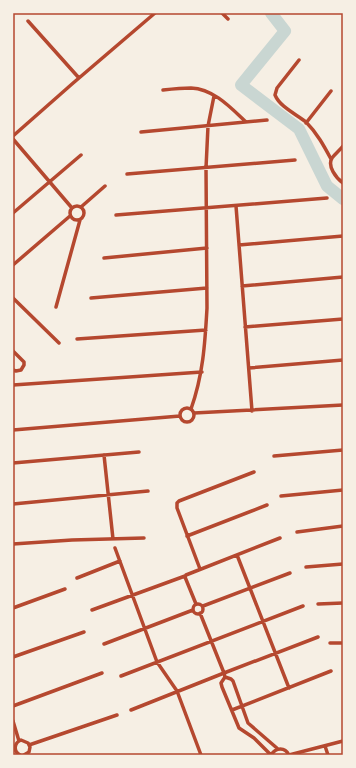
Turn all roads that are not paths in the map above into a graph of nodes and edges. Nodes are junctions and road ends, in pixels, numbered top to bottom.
1 (155, 13) edge
2 (222, 13) edge
3 (228, 18) dead end
4 (28, 21) dead end
5 (299, 60) dead end
6 (79, 78) junction
7 (163, 90) dead end
8 (331, 91) dead end
9 (214, 96) junction
10 (267, 120) dead end
11 (246, 123) junction
12 (306, 123) junction
13 (208, 126) junction
14 (141, 132) dead end
15 (13, 138) edge
16 (343, 146) edge
17 (81, 155) dead end
18 (332, 159) junction
19 (295, 160) dead end
20 (206, 168) junction
21 (126, 174) dead end
22 (50, 181) junction
23 (343, 182) edge
24 (105, 186) dead end
25 (327, 198) dead end
26 (236, 206) junction
27 (81, 207) junction
28 (72, 208) junction
29 (206, 208) junction
30 (13, 213) edge
31 (116, 215) dead end
32 (70, 216) junction
33 (80, 220) junction
34 (343, 236) edge
35 (239, 246) junction
36 (207, 248) junction
37 (104, 258) dead end
38 (13, 265) edge
39 (343, 277) edge
40 (242, 286) junction
41 (207, 288) junction
42 (13, 298) edge
43 (91, 298) dead end
44 (56, 307) dead end
45 (343, 319) edge
46 (246, 327) junction
47 (206, 330) junction
48 (77, 339) dead end
49 (59, 343) dead end
50 (13, 351) edge
51 (343, 360) edge
52 (249, 368) junction
53 (13, 370) edge
54 (202, 372) junction
55 (13, 385) edge
56 (343, 405) edge
57 (191, 409) junction
58 (252, 410) junction
59 (194, 413) junction
60 (180, 416) junction
61 (13, 430) edge
62 (343, 450) edge
63 (140, 452) dead end
64 (104, 455) junction
65 (274, 456) dead end
66 (13, 463) edge
67 (254, 472) dead end
68 (343, 490) edge
69 (148, 491) dead end
70 (108, 495) junction
71 (281, 496) dead end
72 (13, 504) edge
73 (267, 505) dead end
74 (343, 526) edge
75 (297, 532) dead end
76 (187, 536) junction
77 (144, 538) dead end
78 (280, 538) dead end
79 (113, 539) junction
80 (13, 544) edge
81 (115, 548) dead end
82 (236, 555) junction
83 (120, 561) junction
84 (343, 564) edge
85 (306, 568) dead end
86 (200, 569) junction
87 (290, 573) dead end
88 (185, 576) junction
89 (77, 578) dead end
90 (249, 588) junction
91 (65, 589) dead end
92 (132, 595) junction
93 (343, 603) edge
94 (196, 604) junction
95 (318, 604) dead end
96 (203, 606) junction
97 (303, 606) dead end
98 (13, 608) edge
99 (92, 610) dead end
100 (193, 610) junction
101 (200, 613) junction
102 (262, 622) junction
103 (145, 628) junction
104 (84, 632) dead end
105 (318, 637) dead end
106 (211, 641) junction
107 (343, 642) edge
108 (104, 644) dead end
109 (330, 644) dead end
110 (275, 654) junction
111 (13, 656) edge
112 (157, 662) junction
113 (331, 671) dead end
114 (102, 673) dead end
115 (224, 675) junction
116 (121, 676) dead end
117 (289, 688) junction
118 (177, 691) junction
119 (13, 706) edge
120 (242, 706) junction
121 (131, 710) dead end
122 (232, 710) junction
123 (117, 715) dead end
124 (13, 721) edge
125 (19, 741) junction
126 (343, 741) edge
127 (29, 745) junction
128 (325, 746) junction
129 (278, 749) junction
130 (14, 750) edge
131 (29, 753) edge
132 (19, 755) edge
133 (24, 755) edge
134 (201, 755) edge
135 (271, 755) edge
136 (289, 755) edge
137 (328, 755) edge

1 - 6 street
2 - 3 street
4 - 6 street
5 - 12 street
6 - 15 street
7 - 9 street
8 - 12 street
9 - 11 street
9 - 13 street
10 - 11 street
11 - 13 street
12 - 18 street
13 - 14 street
13 - 20 street
15 - 22 street
16 - 18 street
17 - 22 street
18 - 23 street
19 - 20 street
20 - 21 street
20 - 29 street
22 - 28 street
22 - 30 street
24 - 27 street
25 - 26 street
26 - 29 street
26 - 35 street
27 - 28 street
27 - 33 street
28 - 32 street
29 - 31 street
29 - 36 street
32 - 33 street
32 - 38 street
33 - 44 street
34 - 35 street
35 - 40 street
36 - 37 street
36 - 41 street
39 - 40 street
40 - 46 street
41 - 43 street
41 - 47 street
42 - 49 street
45 - 46 street
46 - 52 street
47 - 48 street
47 - 54 street
50 - 53 street
51 - 52 street
52 - 58 street
54 - 55 street
54 - 57 street
56 - 58 street
57 - 59 street
57 - 60 street
58 - 59 street
59 - 60 street
60 - 61 street
62 - 65 street
63 - 64 street
64 - 66 street
64 - 70 street
67 - 76 street
68 - 71 street
69 - 70 street
70 - 72 street
70 - 79 street
73 - 76 street
74 - 75 street
76 - 86 street
77 - 79 street
78 - 82 street
79 - 80 street
81 - 83 street
82 - 86 street
82 - 90 street
83 - 89 street
83 - 92 street
84 - 85 street
86 - 88 street
87 - 90 street
88 - 92 street
88 - 94 street
90 - 96 street
90 - 102 street
91 - 98 street
92 - 99 street
92 - 103 street
93 - 95 street
94 - 96 street
94 - 100 street
96 - 101 street
97 - 102 street
100 - 101 street
100 - 103 street
101 - 106 street
102 - 106 street
102 - 110 street
103 - 108 street
103 - 112 street
104 - 111 street
105 - 110 street
106 - 112 street
106 - 115 street
107 - 109 street
110 - 115 street
110 - 117 street
112 - 116 street
112 - 118 street
113 - 117 street
114 - 119 street
115 - 118 street
115 - 120 street
115 - 122 street
117 - 120 street
118 - 121 street
118 - 134 street
120 - 122 street
120 - 129 street
122 - 135 street
123 - 127 street
124 - 125 street
125 - 127 street
125 - 130 street
126 - 128 street
127 - 131 street
128 - 136 street
128 - 137 street
129 - 135 street
129 - 136 street
130 - 132 street
131 - 133 street

